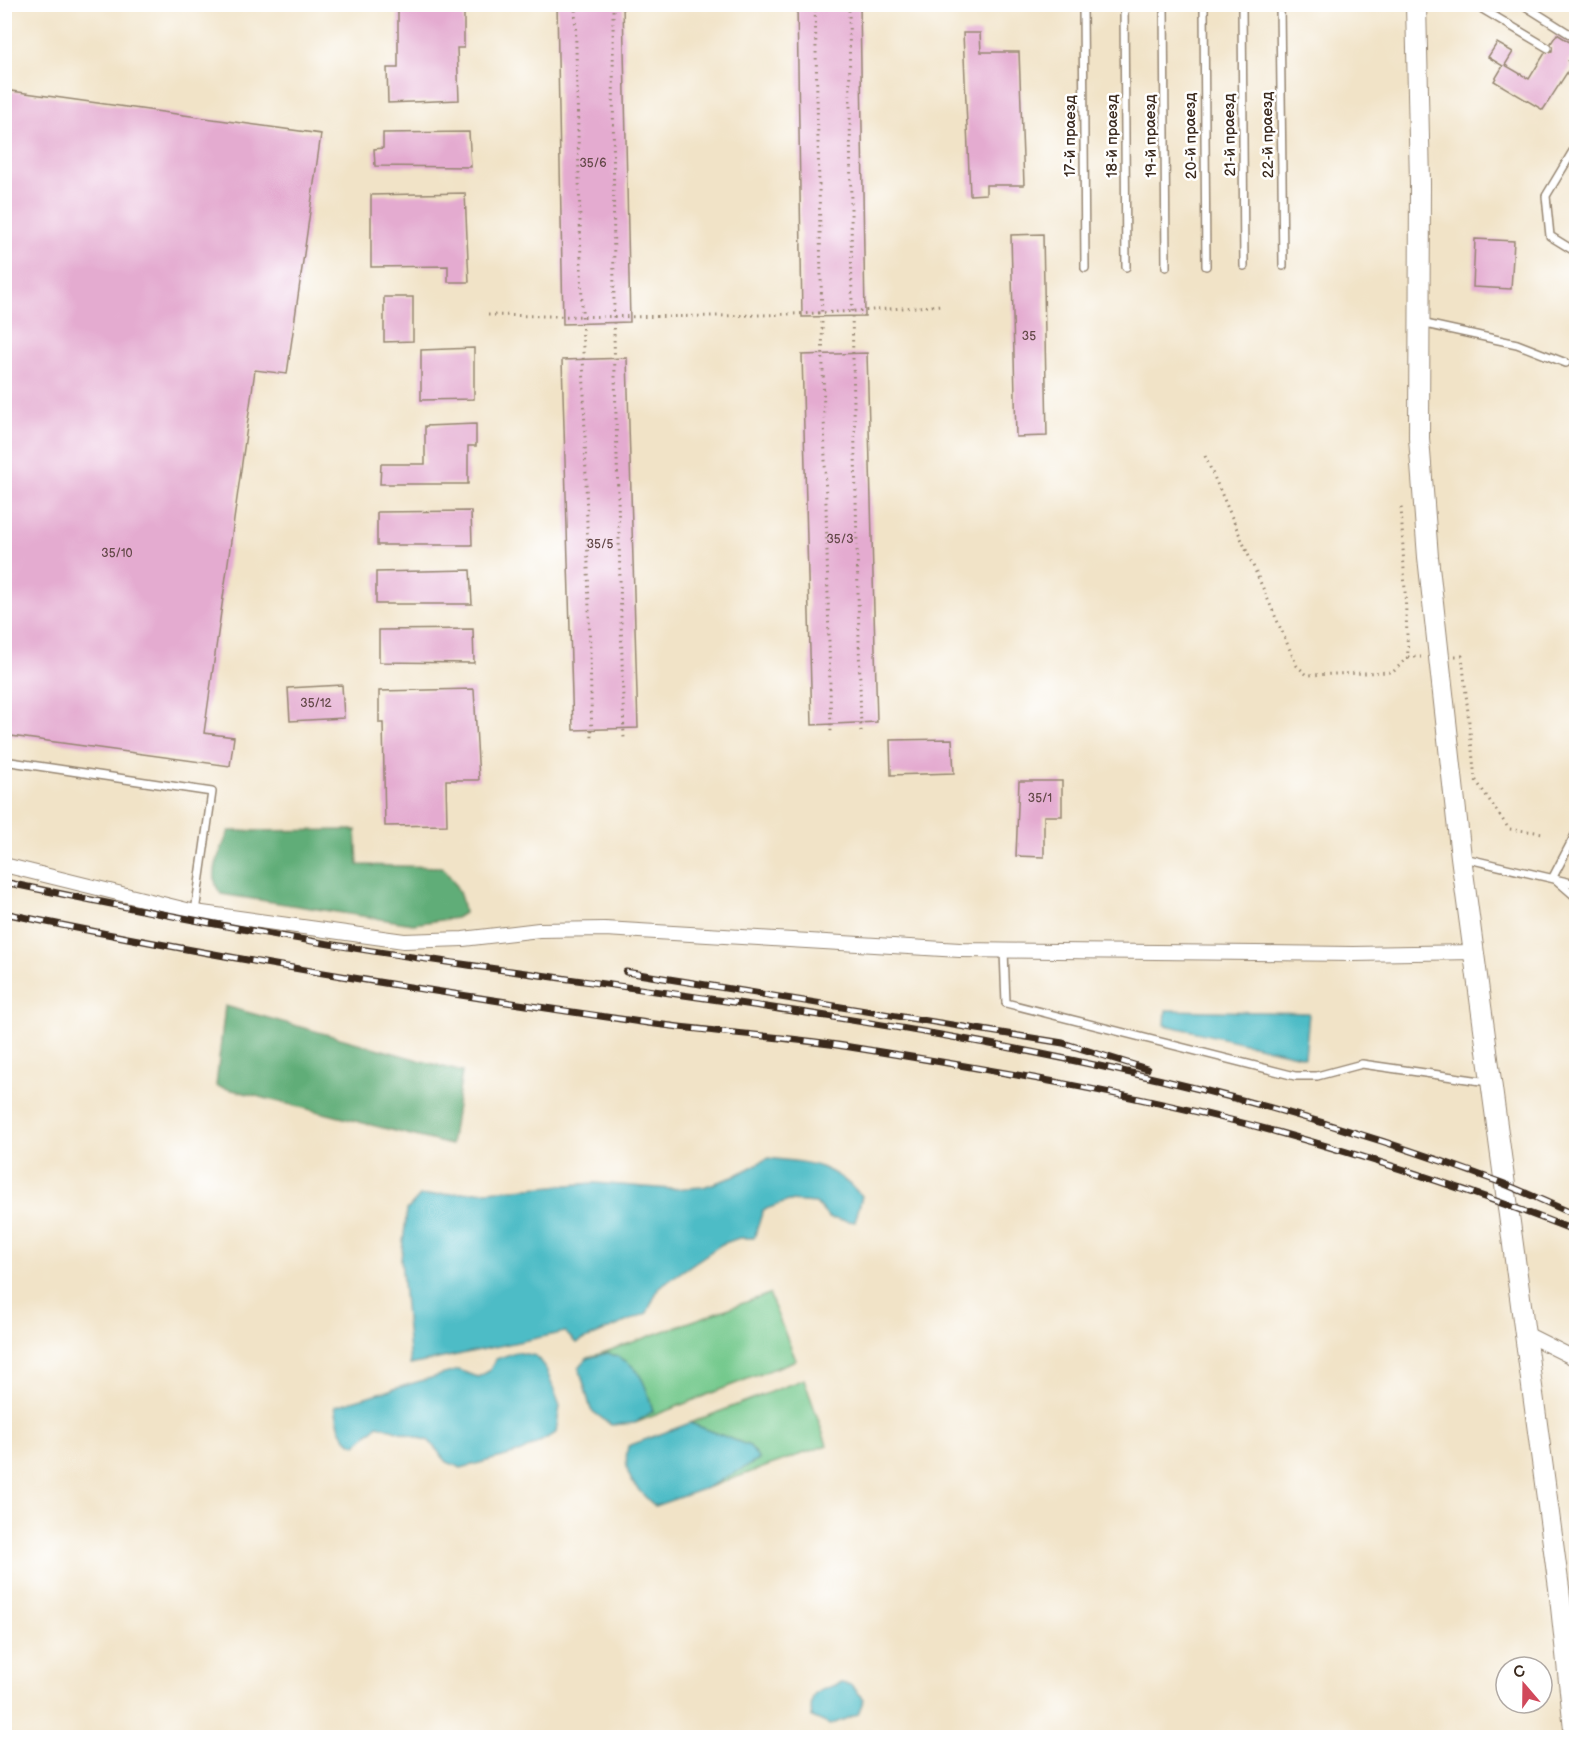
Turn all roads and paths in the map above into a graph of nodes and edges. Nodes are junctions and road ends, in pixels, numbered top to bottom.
1 (575, 4) edge
2 (613, 4) edge
3 (815, 4) edge
4 (849, 4) edge
5 (1083, 4) edge
6 (1124, 4) edge
7 (1164, 4) edge
8 (1204, 4) edge
9 (1242, 4) edge
10 (1280, 4) edge
11 (1416, 4) edge
12 (1474, 4) edge
13 (1522, 4) edge
14 (1576, 38) edge
15 (1548, 48) dead end
16 (1576, 146) edge
17 (1576, 252) edge
18 (1206, 266) dead end
19 (1245, 266) dead end
20 (1282, 266) dead end
21 (1126, 267) dead end
22 (1166, 267) dead end
23 (1085, 268) dead end
24 (941, 305) dead end
25 (852, 312) junction
26 (822, 313) junction
27 (488, 315) dead end
28 (583, 316) junction
29 (614, 316) junction
30 (1418, 322) junction
31 (1566, 363) dead end
32 (1205, 456) dead end
33 (1401, 504) dead end
34 (1439, 656) junction
35 (1408, 657) junction
36 (861, 732) dead end
37 (831, 733) dead end
38 (592, 740) dead end
39 (624, 740) dead end
40 (4, 761) edge
41 (1544, 832) dead end
42 (1576, 833) edge
43 (1461, 857) junction
44 (4, 865) edge
45 (1556, 878) junction
46 (1576, 882) edge
47 (1576, 897) edge
48 (195, 912) junction
49 (1004, 951) junction
50 (1475, 952) junction
51 (1492, 1083) junction
52 (1522, 1332) junction
53 (1576, 1359) edge
54 (1575, 1737) edge

1 - 28 path
2 - 29 path
3 - 26 path
4 - 25 path
5 - 23 lane, 17-й праезд
6 - 21 lane, 18-й праезд
7 - 22 lane, 19-й праезд
8 - 18 lane, 20-й праезд
9 - 19 lane, 21-й праезд
10 - 20 lane, 22-й праезд
11 - 30 street
12 - 15 lane
13 - 14 lane
16 - 17 lane
24 - 25 path
25 - 26 path
25 - 36 path
26 - 29 path
26 - 37 path
27 - 28 path
28 - 29 path
28 - 38 path
29 - 39 path
30 - 31 lane
30 - 34 street
32 - 35 path
33 - 35 path
34 - 35 path
34 - 41 path
34 - 43 street
40 - 48 lane
42 - 45 lane
43 - 45 lane
43 - 50 street
44 - 48 street
45 - 46 lane
45 - 47 lane
48 - 49 street
49 - 50 street
49 - 51 lane
50 - 51 street
51 - 52 street
52 - 53 street
52 - 54 street

